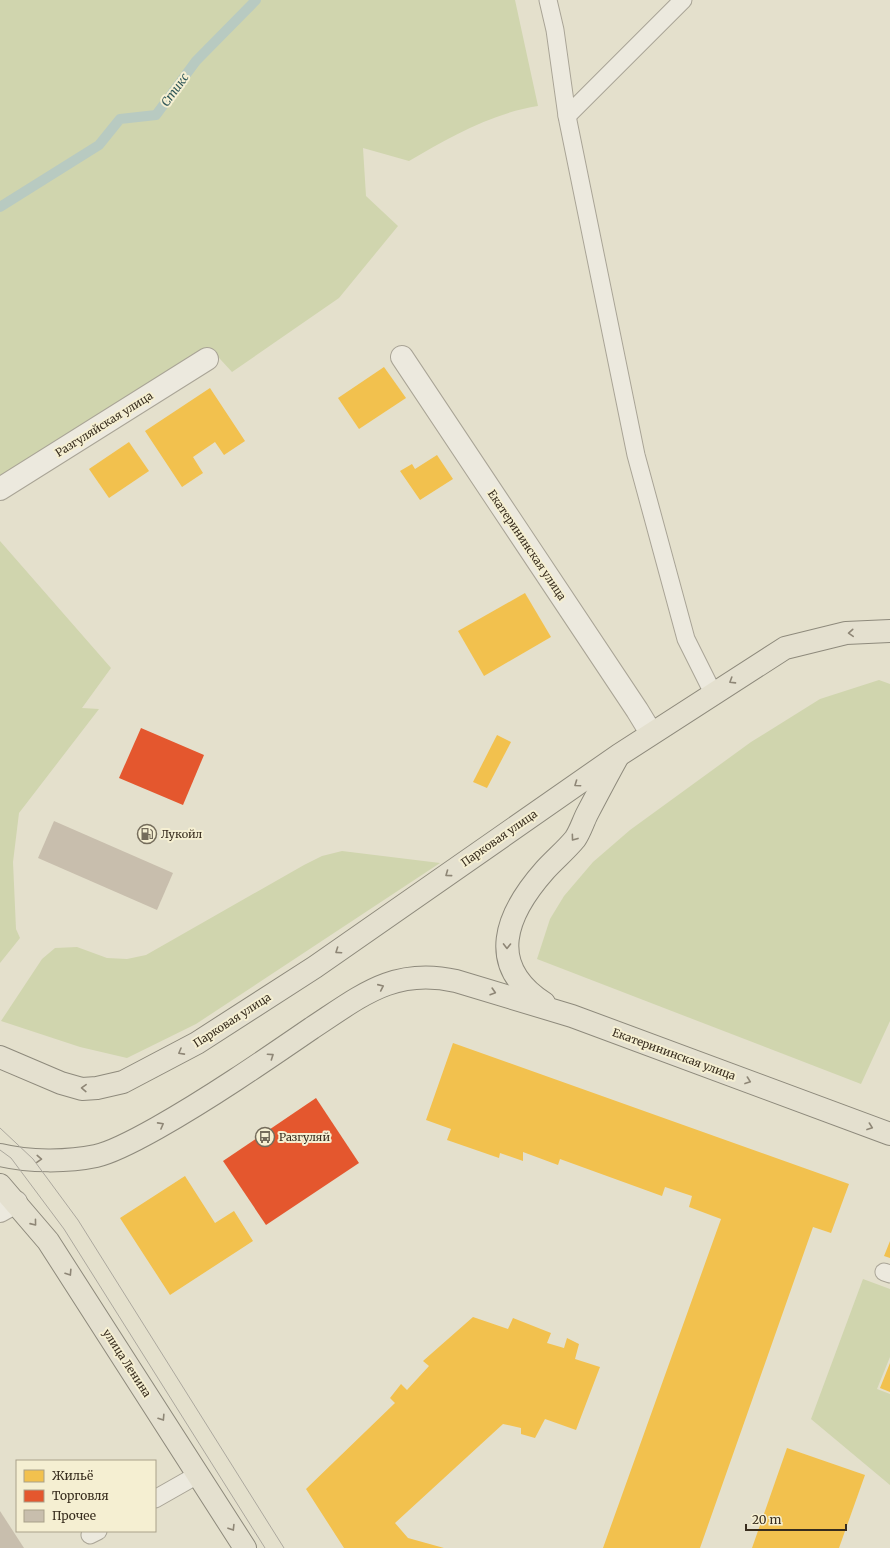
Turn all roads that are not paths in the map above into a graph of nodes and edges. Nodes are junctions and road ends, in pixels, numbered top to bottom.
1 (548, 0) edge
2 (683, 0) edge
3 (567, 116) junction
4 (402, 357) dead end
5 (207, 359) dead end
6 (0, 489) edge
7 (890, 631) edge
8 (714, 693) junction
9 (651, 733) junction
10 (619, 755) junction
11 (572, 1016) junction
12 (0, 1058) edge
13 (890, 1134) edge
14 (0, 1155) edge
15 (0, 1185) edge
16 (8, 1206) edge
17 (199, 1474) junction
18 (156, 1498) edge
19 (245, 1548) edge

1 - 3 lane
2 - 3 lane
3 - 8 lane
4 - 9 street, Екатерининская улица
5 - 6 street, Разгуляйская улица
7 -> 8 main road, Парковая улица
8 - 9 main road, Парковая улица
9 - 10 main road, Парковая улица
10 -> 11 main road
10 -> 12 main road, Парковая улица
11 -> 13 main road, Екатерининская улица
14 -> 11 main road, Екатерининская улица
15 - 16 main road, улица Ленина
16 -> 17 main road, улица Ленина
17 - 18 lane
17 -> 19 main road, улица Ленина

